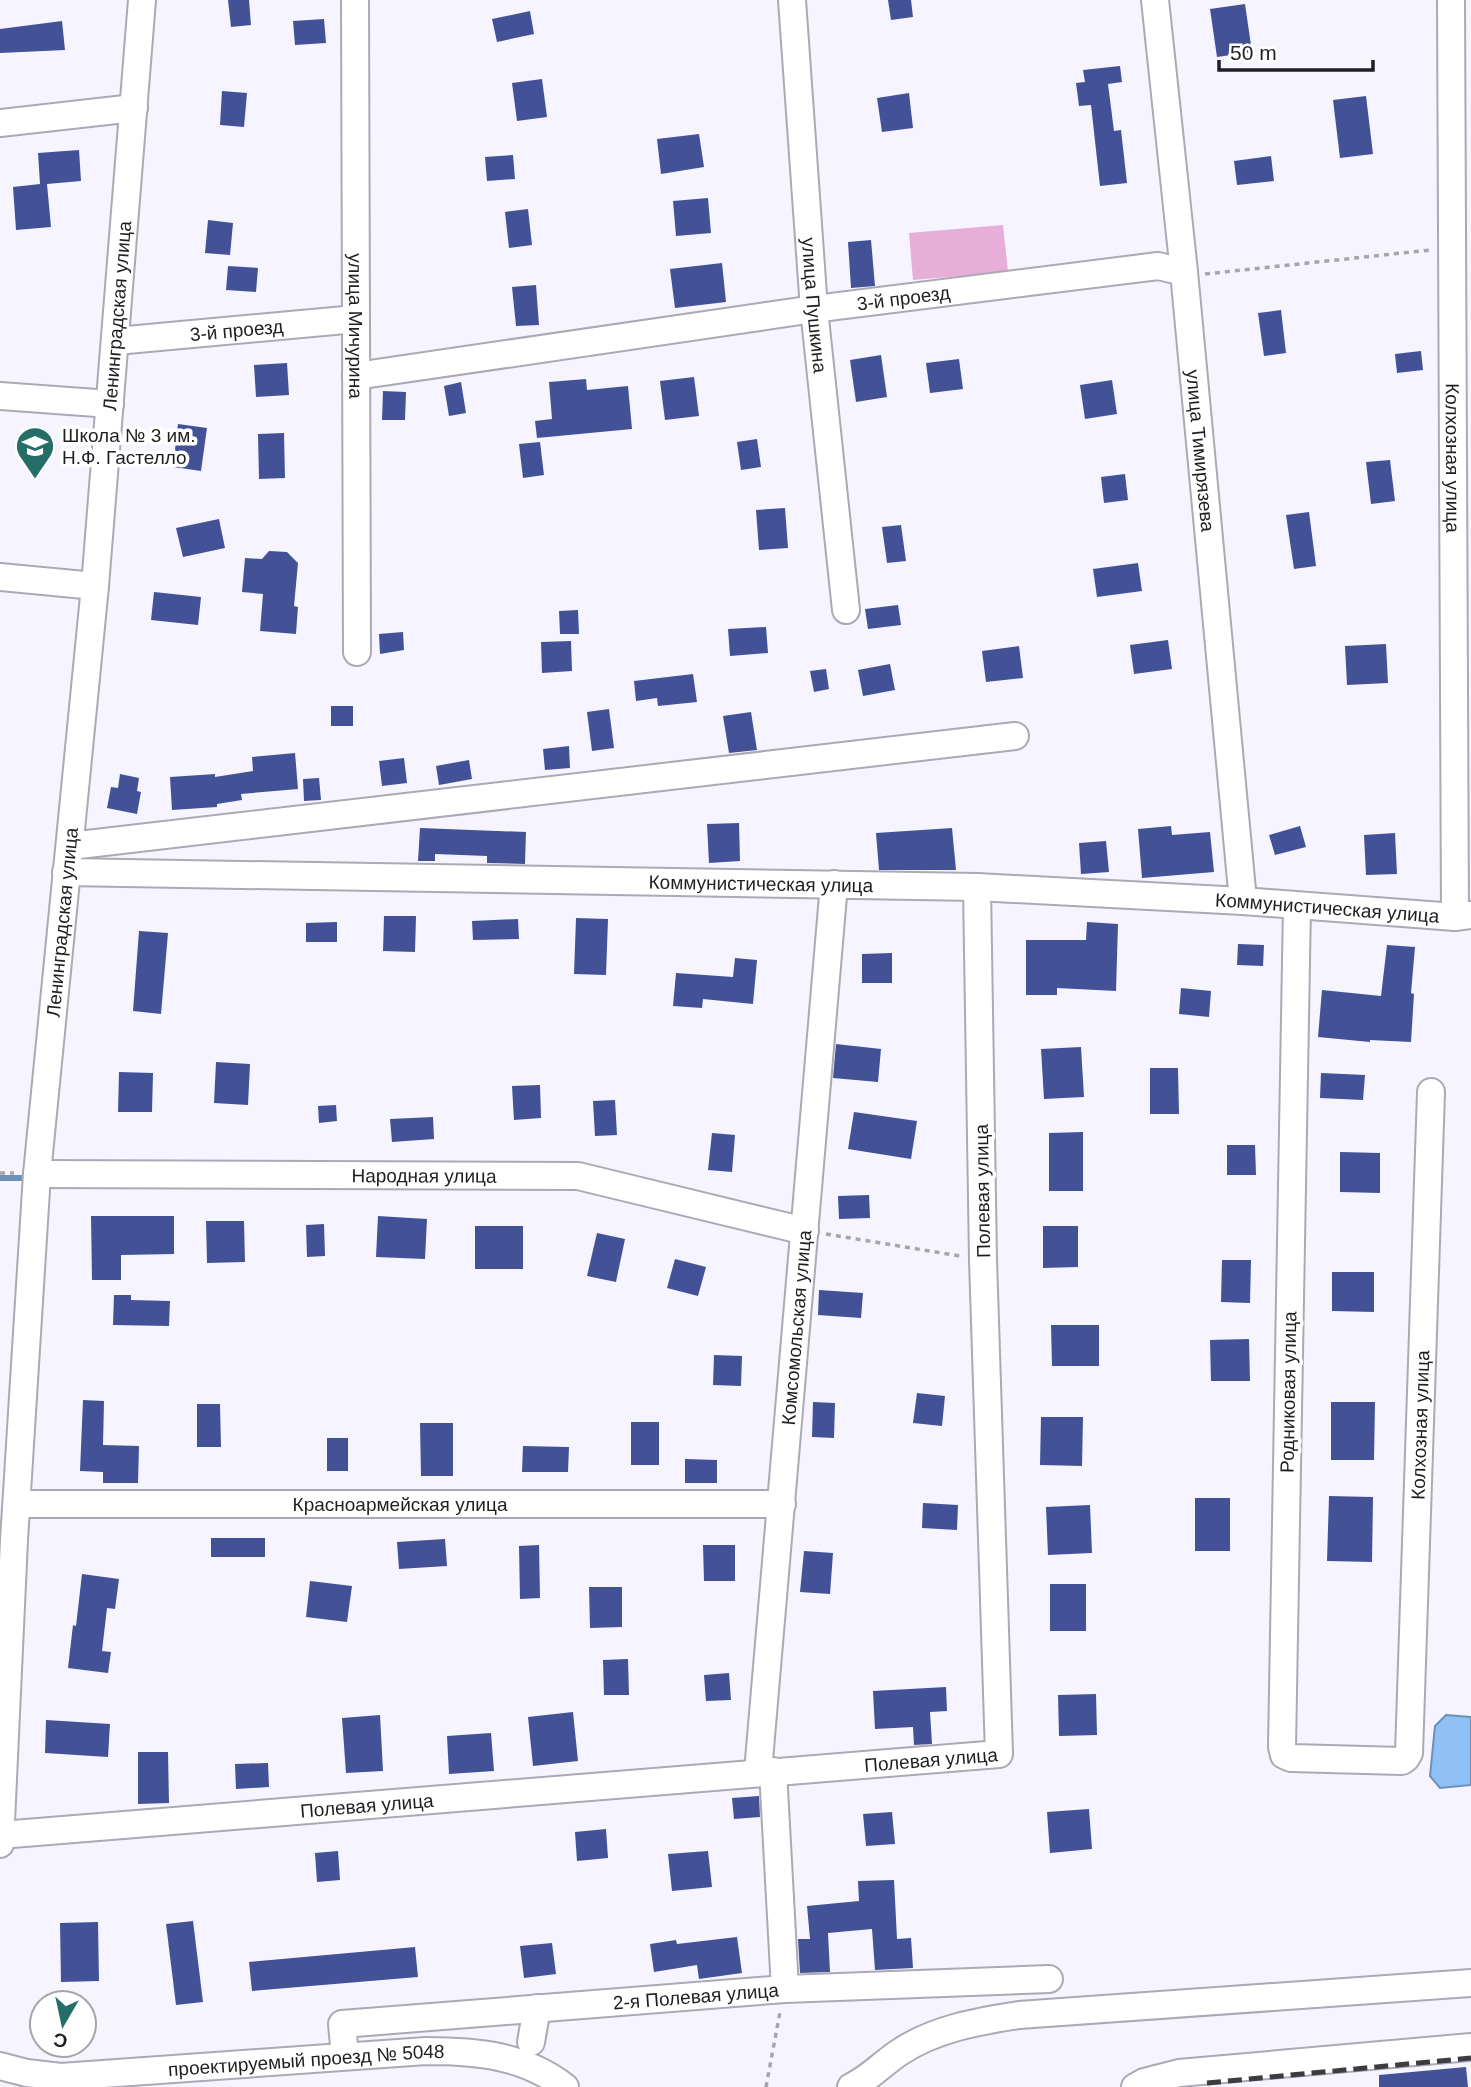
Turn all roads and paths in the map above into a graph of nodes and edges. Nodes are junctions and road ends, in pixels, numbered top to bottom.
1 (142, 0) edge
2 (355, 0) edge
3 (792, 0) edge
4 (1155, 0) edge
5 (1451, 0) edge
6 (134, 108) junction
7 (0, 123) edge
8 (1453, 247) junction
9 (1184, 272) junction
10 (814, 309) junction
11 (356, 319) junction
12 (116, 341) junction
13 (356, 376) junction
14 (0, 396) edge
15 (110, 404) junction
16 (0, 577) edge
17 (94, 586) junction
18 (846, 610) dead end
19 (357, 652) dead end
20 (1015, 736) dead end
21 (70, 846) junction
22 (66, 872) junction
23 (834, 884) junction
24 (977, 887) junction
25 (1243, 901) junction
26 (1297, 906) junction
27 (1463, 916) edge
28 (1431, 1091) dead end
29 (37, 1174) junction
30 (805, 1231) junction
31 (983, 1260) junction
32 (17, 1504) junction
33 (782, 1504) junction
34 (7, 1541) edge
35 (1406, 1758) joint
36 (766, 1771) junction
37 (0, 1835) edge
38 (0, 1844) edge
39 (1049, 1979) dead end
40 (1471, 1983) edge
41 (785, 1989) junction
42 (537, 2008) junction
43 (531, 2042) dead end
44 (1471, 2047) edge
45 (345, 2056) junction
46 (0, 2066) edge
47 (565, 2087) edge
48 (766, 2087) edge
49 (851, 2087) edge
50 (1135, 2087) edge

1 - 6 street, Ленинградская улица
2 - 11 street, улица Мичурина
3 - 10 street, улица Пушкина
4 - 9 street, улица Тимирязева
5 - 8 street, Колхозная улица
6 - 7 street
6 - 12 street, Ленинградская улица
8 - 9 path
8 - 27 street, Колхозная улица
9 - 10 street, 3-й проезд
9 - 25 street, улица Тимирязева
10 - 13 street, 3-й проезд
10 - 18 street, улица Пушкина
11 - 12 street, 3-й проезд
11 - 13 street, улица Мичурина
12 - 15 street, Ленинградская улица
13 - 19 street, улица Мичурина
14 - 15 street
15 - 17 street, Ленинградская улица
16 - 17 street
17 - 21 street, Ленинградская улица
20 - 21 street
21 - 22 street, Ленинградская улица
22 - 23 street, Коммунистическая улица
22 - 29 street, Ленинградская улица
23 - 24 street, Коммунистическая улица
23 - 30 street, Комсомольская улица
24 - 25 street, Коммунистическая улица
24 - 31 street, Полевая улица
25 - 26 street, Коммунистическая улица
26 - 27 street, Коммунистическая улица
26 - 35 street, Родниковая улица
28 - 35 street, Колхозная улица
29 - 30 street, Народная улица
29 - 32 street, Ленинградская улица
30 - 31 path
30 - 33 street, Комсомольская улица
31 - 36 street, Полевая улица
32 - 33 street, Красноармейская улица
32 - 34 street, Ленинградская улица
33 - 36 street, Комсомольская улица
34 - 37 street, Ленинградская улица
36 - 37 street, Полевая улица
36 - 41 street, Комсомольская улица
37 - 38 street, Ленинградская улица
39 - 41 street, 2-я Полевая улица
40 - 49 street
41 - 42 street, 2-я Полевая улица
41 - 48 path
42 - 43 street
42 - 45 street, 2-я Полевая улица
44 - 50 street
45 - 46 street, проектируемый проезд № 5048
45 - 47 street, проектируемый проезд № 5048

